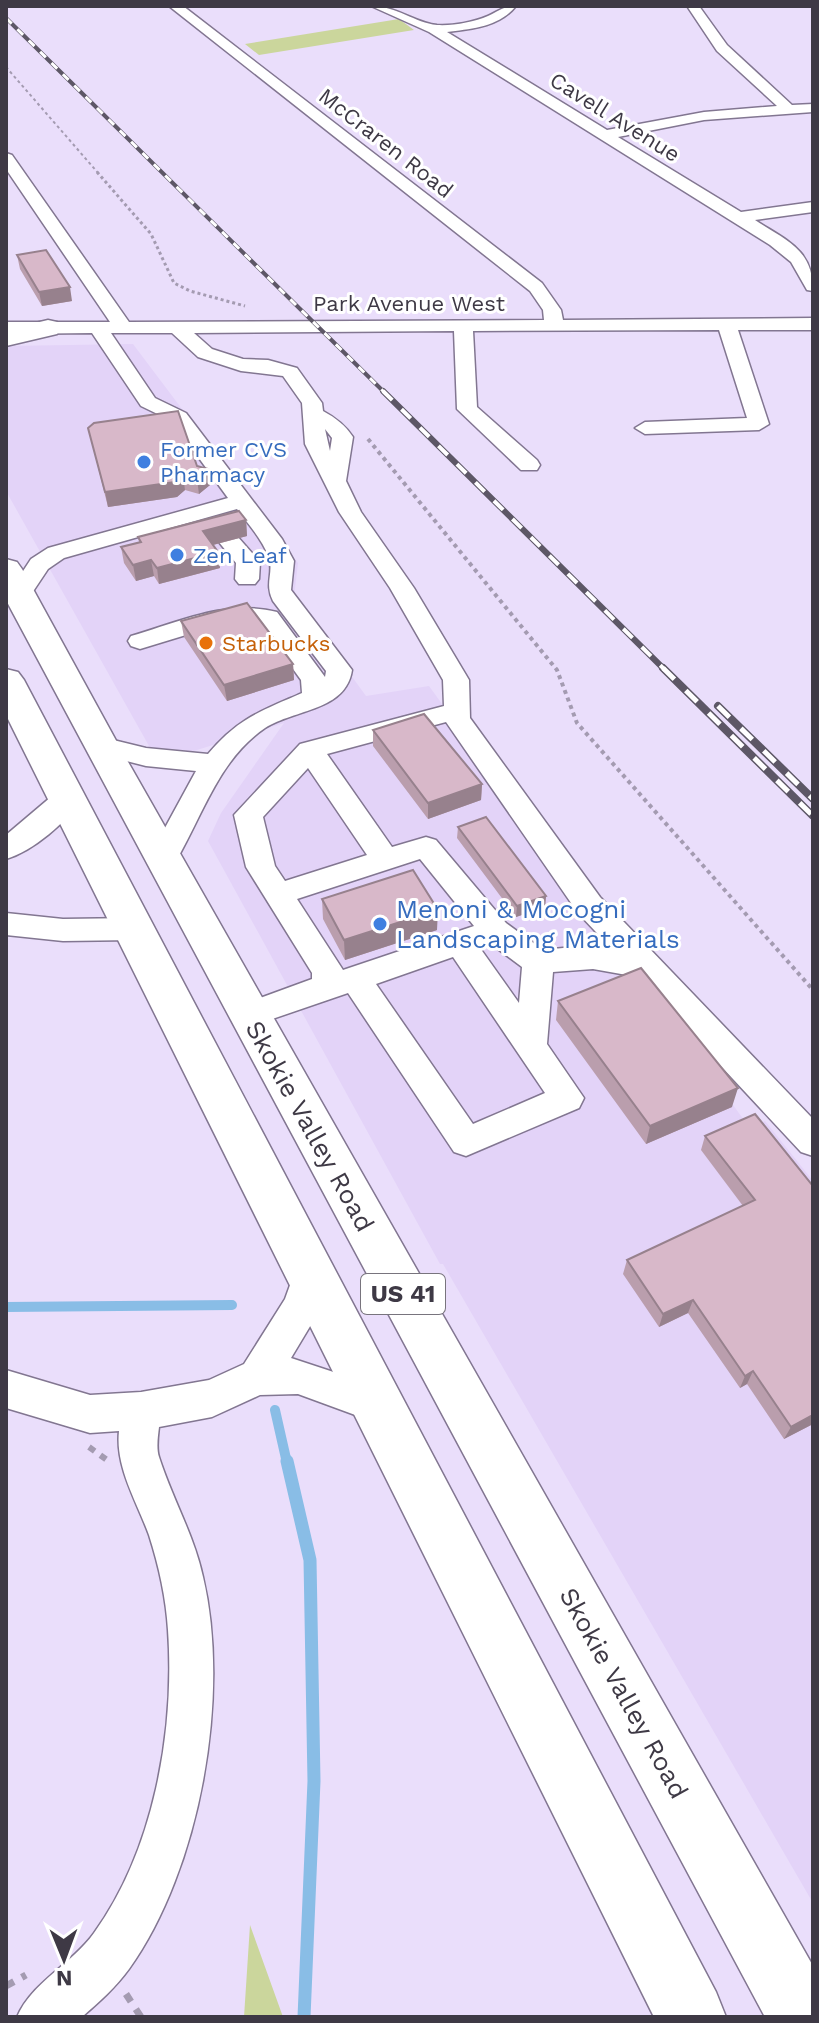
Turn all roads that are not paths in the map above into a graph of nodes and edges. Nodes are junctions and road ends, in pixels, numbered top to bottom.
1 (175, 6) edge
2 (377, 6) edge
3 (510, 6) edge
4 (693, 6) edge
5 (434, 29) junction
6 (813, 108) edge
7 (788, 109) junction
8 (603, 135) junction
9 (6, 158) edge
10 (813, 207) edge
11 (737, 218) junction
12 (813, 286) edge
13 (813, 324) edge
14 (727, 325) junction
15 (463, 326) junction
16 (555, 326) junction
17 (6, 328) edge
18 (48, 328) junction
19 (98, 328) junction
20 (124, 328) junction
21 (178, 328) junction
22 (6, 338) edge
23 (645, 428) dead end
24 (529, 465) dead end
25 (207, 482) junction
26 (242, 501) junction
27 (184, 517) junction
28 (88, 559) dead end
29 (247, 579) dead end
30 (13, 582) edge
31 (140, 641) dead end
32 (6, 680) edge
33 (316, 700) junction
34 (457, 711) junction
35 (101, 746) junction
36 (310, 750) junction
37 (217, 764) junction
38 (68, 798) junction
39 (6, 849) edge
40 (163, 859) junction
41 (386, 860) junction
42 (443, 867) junction
43 (352, 898) edge
44 (296, 908) junction
45 (6, 924) edge
46 (134, 929) junction
47 (495, 931) junction
48 (460, 944) junction
49 (538, 962) junction
50 (651, 968) junction
51 (342, 983) junction
52 (249, 1015) junction
53 (531, 1046) junction
54 (813, 1142) edge
55 (311, 1275) junction
56 (258, 1377) junction
57 (6, 1389) edge
58 (377, 1404) junction
59 (141, 1411) junction
60 (43, 2017) edge
61 (691, 2017) edge
62 (803, 2017) edge

1 - 16 street, McCraren Road
2 - 5 street, Cavell Avenue
3 - 5 street
4 - 7 street
5 - 8 street, Cavell Avenue
6 - 7 street
7 - 8 street
8 - 11 street, Cavell Avenue
9 - 20 street
10 - 11 street
11 - 12 street, Cavell Avenue
13 - 14 street, Park Avenue West
14 - 16 street, Park Avenue West
14 - 23 street
15 - 16 street, Park Avenue West
15 - 21 street, Park Avenue West
15 - 24 street
17 - 18 street, Park Avenue West
18 - 19 street, Park Avenue West
18 - 22 highway
19 - 20 street, Park Avenue West
19 - 25 street
20 - 21 street, Park Avenue West
21 - 34 street
25 - 26 street
25 - 27 street
26 - 27 street
26 - 33 street
27 - 30 street
28 - 29 street
30 - 35 highway, Skokie Valley Road / US 41
31 - 33 street
32 - 38 highway, US 41
33 - 37 street
34 - 36 street
34 - 50 street
35 - 37 street
35 - 40 highway, Skokie Valley Road / US 41
36 - 41 street
36 - 44 street
37 - 40 street
38 - 39 street
38 - 46 highway, US 41
40 - 52 highway, Skokie Valley Road / US 41
41 - 42 street
41 - 44 street
42 - 43 street
42 - 47 street
44 - 51 street
45 - 46 street
46 - 55 highway, US 41
47 - 48 street
47 - 49 street
48 - 51 street
48 - 53 street
49 - 50 street
49 - 53 street
50 - 54 street
51 - 52 street
51 - 53 street
52 - 62 highway, Skokie Valley Road / US 41
55 - 56 street
55 - 58 highway, US 41
56 - 58 street
56 - 59 street
57 - 59 street
58 - 61 highway, US 41
59 - 60 street

